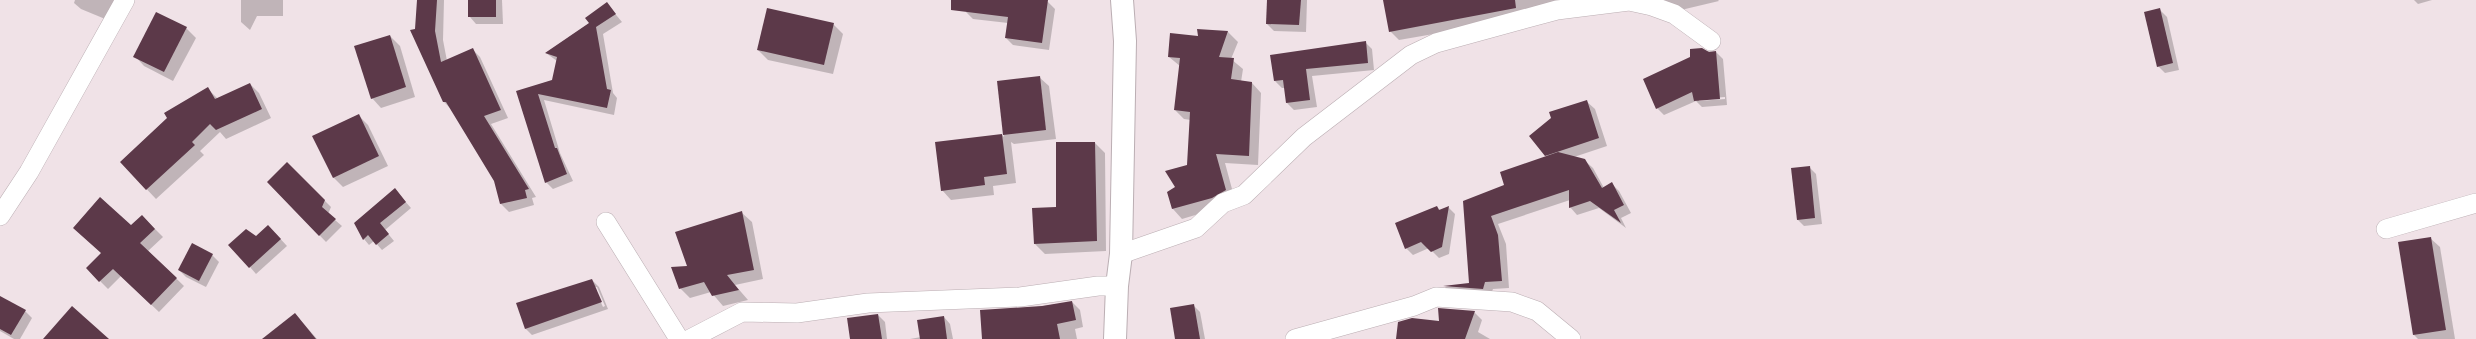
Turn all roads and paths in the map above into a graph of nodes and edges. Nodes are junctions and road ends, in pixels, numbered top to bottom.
1 (125, 0) edge
2 (1122, 0) edge
3 (1711, 41) dead end
4 (2476, 203) edge
5 (0, 216) edge
6 (606, 222) dead end
7 (2386, 229) dead end
8 (1121, 254) junction
9 (1117, 286) junction
10 (680, 339) edge
11 (690, 339) edge
12 (1115, 339) edge
13 (1294, 339) edge
14 (1571, 339) edge

1 - 5 street
2 - 8 street
3 - 8 street
4 - 7 street
6 - 10 street
8 - 9 street
9 - 11 street
9 - 12 street
13 - 14 street

